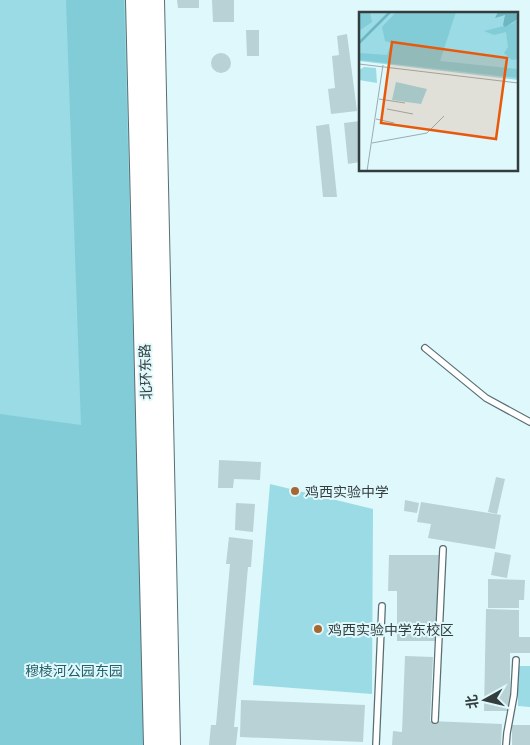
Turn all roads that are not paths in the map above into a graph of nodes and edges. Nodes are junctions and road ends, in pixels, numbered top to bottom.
1 (136, 0) edge
2 (154, 0) edge
3 (425, 348) dead end
4 (530, 422) edge
5 (443, 549) dead end
6 (382, 606) dead end
7 (516, 660) dead end
8 (435, 720) dead end
9 (154, 745) edge
10 (170, 745) edge
11 (376, 745) edge
12 (506, 745) edge

1 - 9 highway, 北环东路
2 - 10 highway, 北环东路
3 - 4 lane
5 - 8 lane
6 - 11 lane
7 - 12 lane

